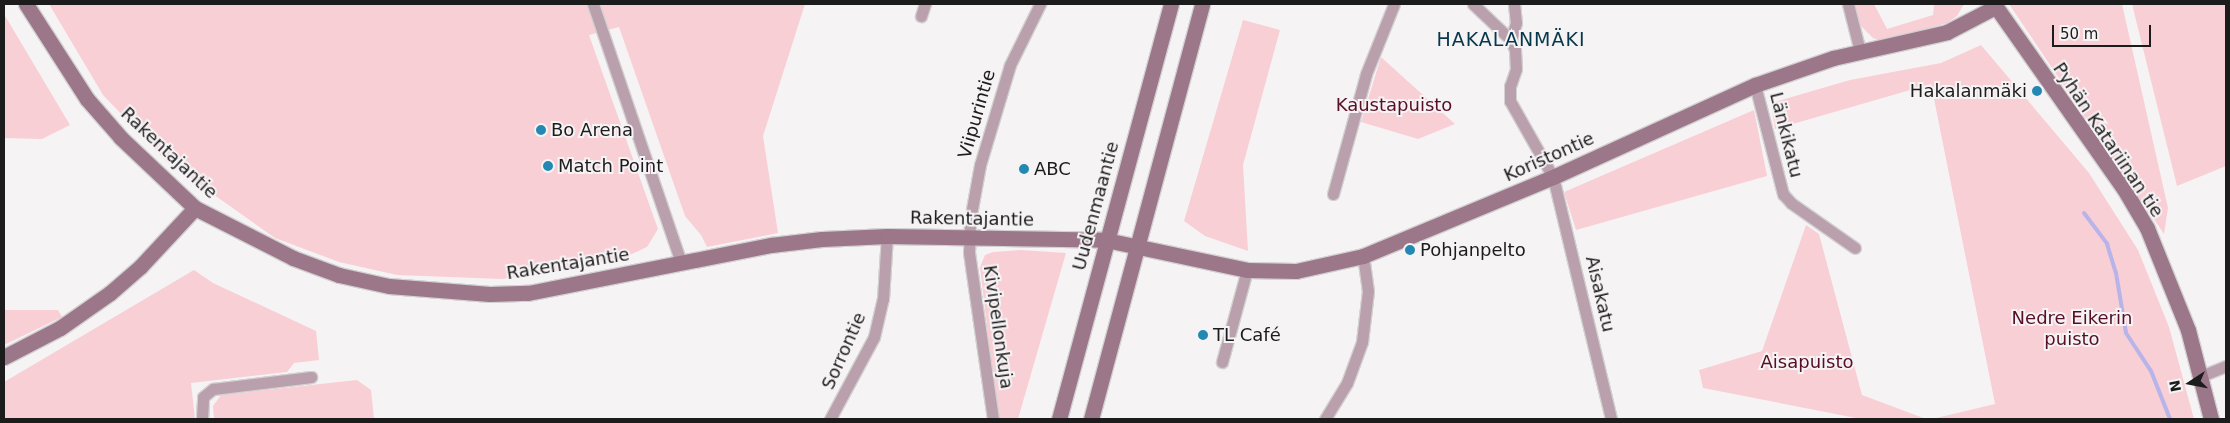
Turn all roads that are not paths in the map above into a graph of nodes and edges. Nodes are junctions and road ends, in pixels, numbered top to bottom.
1 (26, 4) edge
2 (593, 4) edge
3 (925, 4) edge
4 (1040, 4) edge
5 (1171, 4) edge
6 (1202, 4) edge
7 (1394, 4) edge
8 (1473, 4) edge
9 (1514, 4) edge
10 (1848, 4) edge
11 (1995, 5) edge
12 (921, 16) dead end
13 (1511, 40) junction
14 (1860, 51) junction
15 (1755, 85) junction
16 (1553, 177) junction
17 (1333, 194) dead end
18 (195, 208) junction
19 (887, 236) junction
20 (968, 239) junction
21 (1106, 240) junction
22 (1137, 245) junction
23 (1855, 248) dead end
24 (1364, 256) junction
25 (681, 263) junction
26 (1247, 270) junction
27 (4, 357) edge
28 (1222, 362) dead end
29 (2226, 366) edge
30 (2201, 376) junction
31 (311, 377) dead end
32 (202, 419) edge
33 (830, 419) edge
34 (993, 419) edge
35 (1059, 419) edge
36 (1091, 419) edge
37 (1325, 419) edge
38 (1611, 419) edge
39 (2212, 419) edge

1 - 18 street, Rakentajantie
2 - 25 street
3 - 12 street
4 - 20 street, Viipurintie
5 - 21 street, Uudenmaantie
6 - 22 street
7 - 17 street
8 - 13 street
9 - 13 street, Aisakatu
10 - 14 street
11 - 14 street, Koristontie
11 - 30 street, Pyhän Katariinan tie
13 - 16 street, Aisakatu
14 - 15 street, Koristontie
15 - 16 street, Koristontie
15 - 23 street, Länkikatu
16 - 24 street, Koristontie
16 - 38 street, Aisakatu
18 - 25 street, Rakentajantie
18 - 27 street
19 - 20 street, Rakentajantie
19 - 25 street, Rakentajantie
19 - 33 street, Sorrontie
20 - 21 street, Rakentajantie
20 - 34 street, Kivipellonkuja
21 - 22 street, Koristontie
21 - 35 street, Uudenmaantie
22 - 26 street, Koristontie
22 - 36 street
24 - 26 street, Koristontie
24 - 37 street
26 - 28 street
29 - 30 street
30 - 39 street, Pyhän Katariinan tie
31 - 32 street

